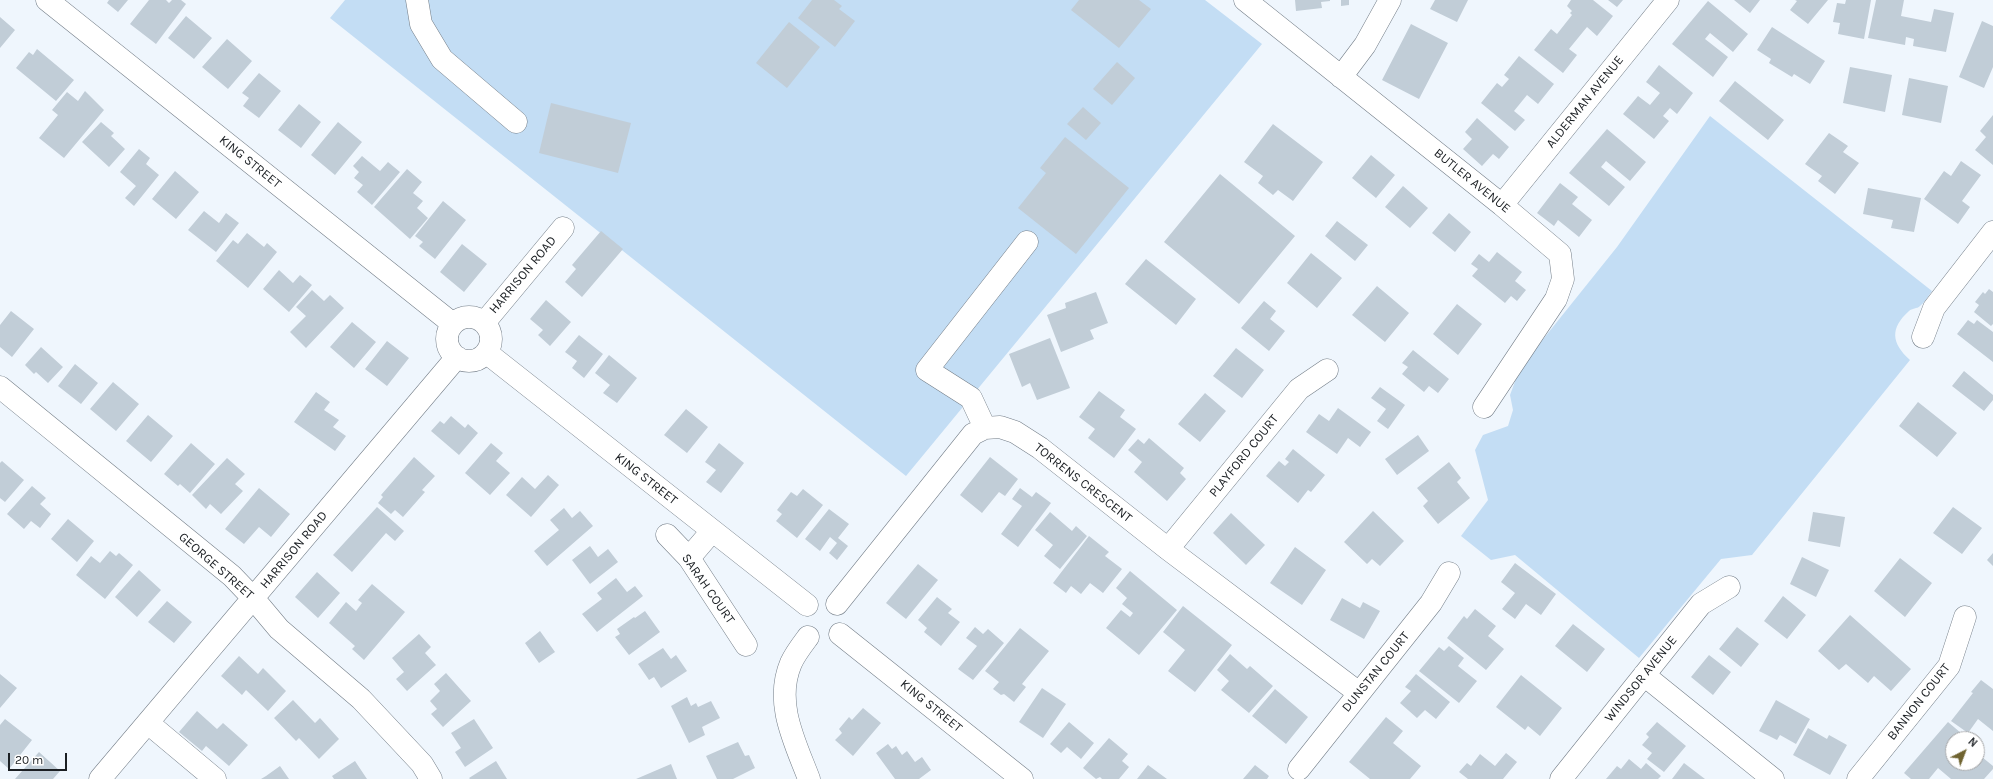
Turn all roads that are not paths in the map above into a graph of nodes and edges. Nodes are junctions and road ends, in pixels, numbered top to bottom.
1 (47, 0) edge
2 (417, 0) edge
3 (1245, 0) edge
4 (1390, 0) edge
5 (1668, 0) edge
6 (1342, 77) junction
7 (516, 122) dead end
8 (1502, 205) junction
9 (563, 228) dead end
10 (1993, 232) edge
11 (1027, 242) dead end
12 (484, 323) junction
13 (453, 324) junction
14 (1923, 337) dead end
15 (487, 353) junction
16 (456, 357) junction
17 (1327, 370) dead end
18 (0, 387) edge
19 (1484, 407) dead end
20 (985, 428) junction
21 (712, 531) junction
22 (667, 535) dead end
23 (1168, 549) junction
24 (689, 558) junction
25 (1449, 573) dead end
26 (1729, 587) dead end
27 (253, 598) junction
28 (837, 604) junction
29 (807, 605) junction
30 (1965, 617) dead end
31 (840, 634) junction
32 (808, 636) junction
33 (746, 645) dead end
34 (1644, 675) junction
35 (1359, 693) junction
36 (148, 723) junction
37 (1299, 769) dead end
38 (100, 779) edge
39 (215, 779) edge
40 (431, 779) edge
41 (809, 779) edge
42 (1022, 779) edge
43 (1561, 779) edge
44 (1773, 779) edge
45 (1858, 779) edge

1 - 13 street, KING STREET
2 - 7 street
3 - 6 street, BUTLER AVENUE
4 - 6 street
5 - 8 street, ALDERMAN AVENUE
6 - 8 street, BUTLER AVENUE
8 - 19 street, BUTLER AVENUE
9 - 12 street, HARRISON ROAD
10 - 14 street
11 - 20 street
12 - 13 street
12 - 15 street
13 - 16 street
15 - 16 street
15 - 21 street, KING STREET
16 - 27 street, HARRISON ROAD
17 - 23 street, PLAYFORD COURT
18 - 27 street, GEORGE STREET
20 - 23 street, TORRENS CRESCENT
20 - 28 street
21 - 24 street
21 - 29 street, KING STREET
22 - 24 street, SARAH COURT
23 - 35 street, TORRENS CRESCENT
24 - 33 street, SARAH COURT
25 - 35 street, DUNSTAN COURT
26 - 34 street, WINDSOR AVENUE
27 - 36 street, HARRISON ROAD
27 - 40 street, GEORGE STREET
28 - 29 street
28 - 31 street
29 - 32 street
30 - 45 street, BANNON COURT
31 - 32 street
31 - 42 street, KING STREET
32 - 41 street
34 - 43 street, WINDSOR AVENUE
34 - 44 street
35 - 37 street, DUNSTAN COURT
36 - 38 street, HARRISON ROAD
36 - 39 street

